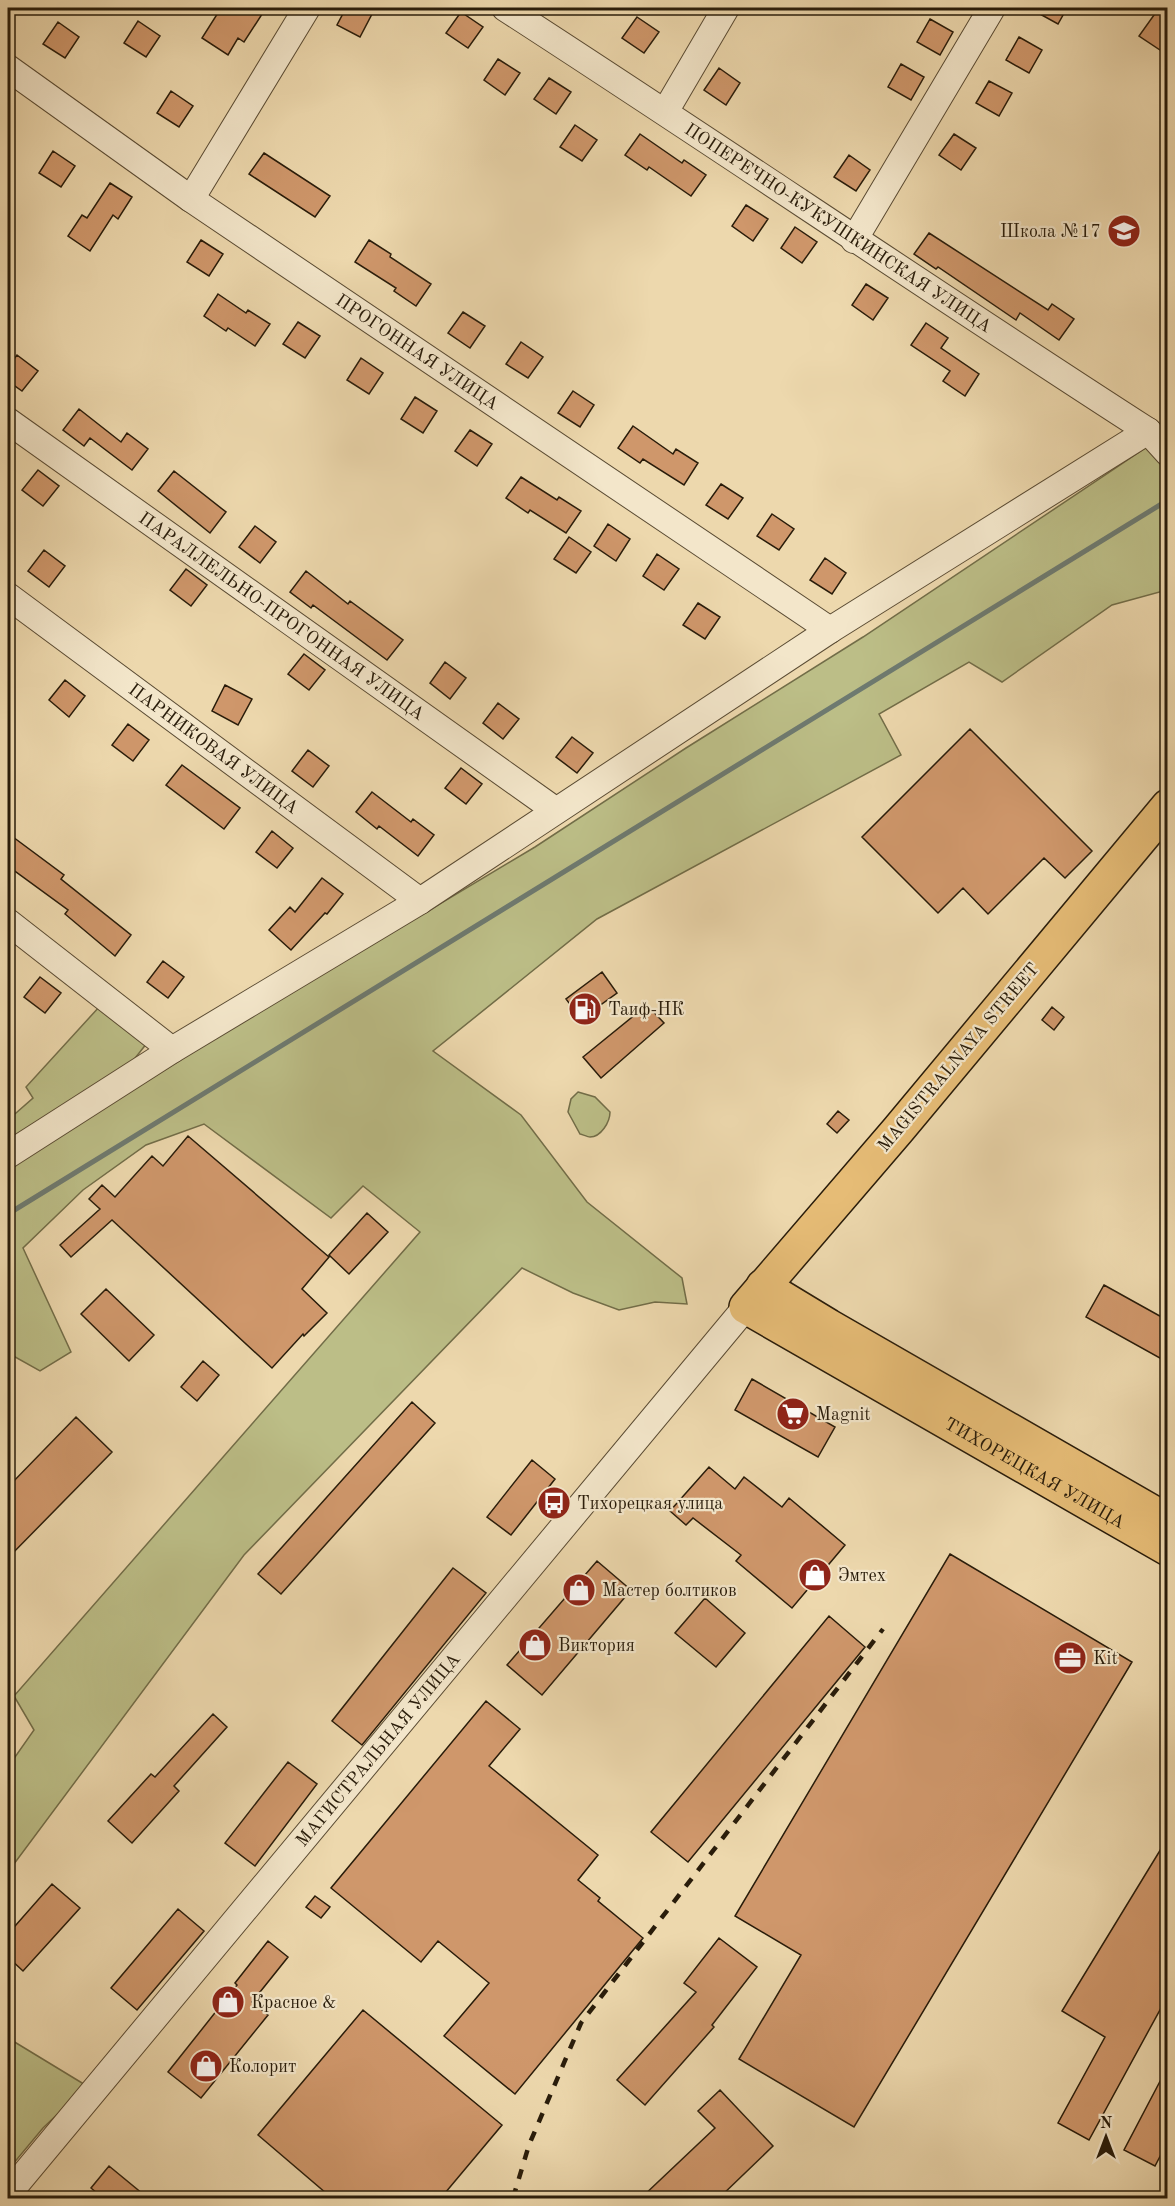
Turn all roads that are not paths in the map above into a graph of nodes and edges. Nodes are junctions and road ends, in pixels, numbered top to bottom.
1 (307, 8) edge
2 (505, 8) edge
3 (726, 8) edge
4 (992, 8) edge
5 (8, 69) edge
6 (665, 111) junction
7 (191, 200) junction
8 (854, 240) junction
9 (8, 421) edge
10 (1148, 431) junction
11 (1167, 453) edge
12 (8, 596) edge
13 (830, 630) junction
14 (1167, 806) edge
15 (555, 810) junction
16 (420, 901) junction
17 (8, 922) edge
18 (172, 1050) junction
19 (8, 1155) edge
20 (755, 1296) junction
21 (1167, 1521) edge
22 (1167, 1549) edge
23 (8, 2194) edge

1 - 7 street
2 - 6 street, ПОПЕРЕЧНО-КУКУШКИНСКАЯ УЛИЦА
3 - 6 street
4 - 8 street
5 - 7 street, ПРОГОННАЯ УЛИЦА
6 - 8 street, ПОПЕРЕЧНО-КУКУШКИНСКАЯ УЛИЦА
7 - 13 street, ПРОГОННАЯ УЛИЦА
8 - 10 street, ПОПЕРЕЧНО-КУКУШКИНСКАЯ УЛИЦА
9 - 15 street, ПАРАЛЛЕЛЬНО-ПРОГОННАЯ УЛИЦА
10 - 11 street, ПОПЕРЕЧНО-КУКУШКИНСКАЯ УЛИЦА
10 - 13 street
12 - 16 street, ПАРНИКОВАЯ УЛИЦА
13 - 15 street
14 - 20 main road, MAGISTRALNAYA STREET
15 - 16 street
16 - 18 street
17 - 18 street
18 - 19 street
20 - 21 main road, ТИХОРЕЦКАЯ УЛИЦА
20 - 22 main road, ТИХОРЕЦКАЯ УЛИЦА
20 - 23 street, МАГИСТРАЛЬНАЯ УЛИЦА

